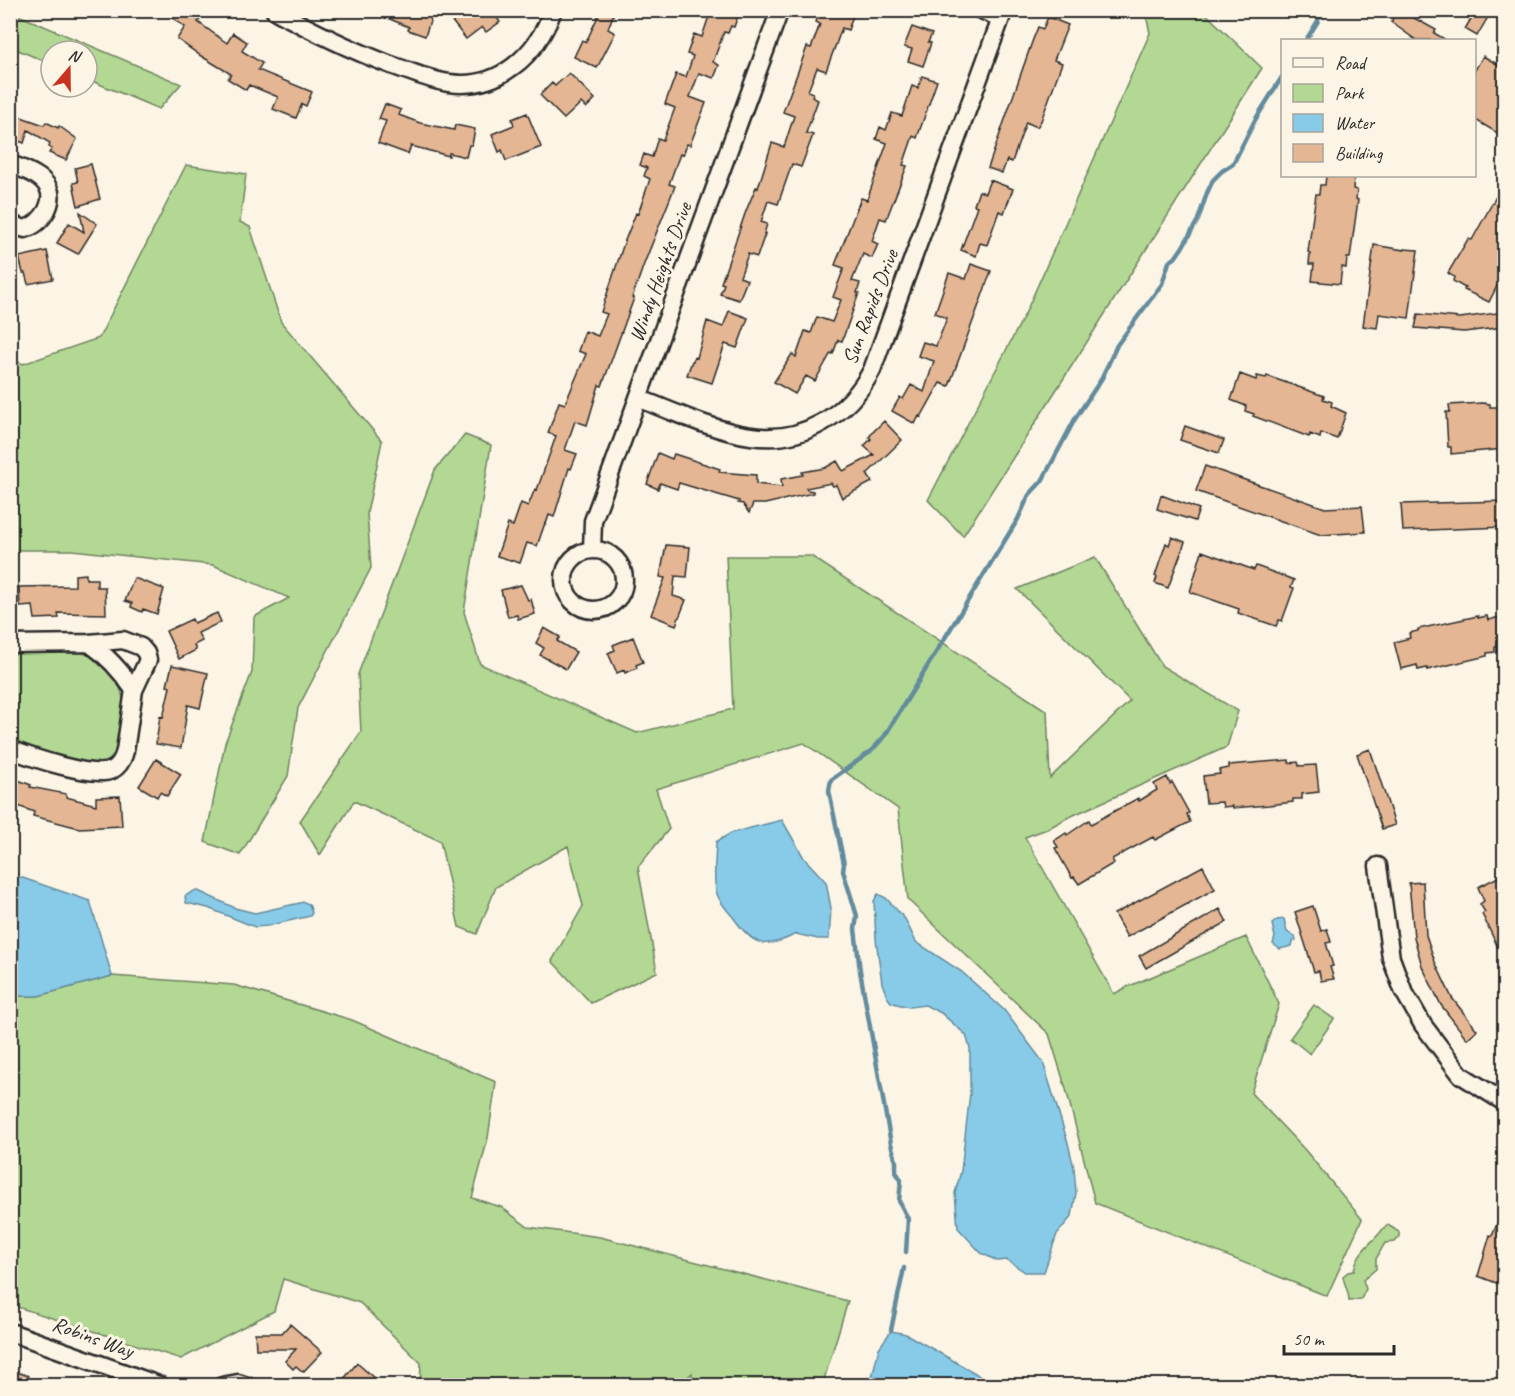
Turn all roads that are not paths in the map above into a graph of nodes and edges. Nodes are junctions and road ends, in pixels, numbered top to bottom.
1 (274, 10) edge
2 (553, 10) edge
3 (780, 10) edge
4 (981, 10) edge
5 (1002, 14) edge
6 (10, 164) edge
7 (10, 224) edge
8 (638, 399) junction
9 (592, 550) dead end
10 (89, 643) junction
11 (10, 644) edge
12 (134, 690) junction
13 (10, 749) edge
14 (1378, 866) dead end
15 (1504, 1102) edge
16 (10, 1332) edge
17 (160, 1386) edge
18 (222, 1386) edge
19 (247, 1386) edge

1 - 2 street
3 - 8 street, Windy Heights Drive
4 - 5 street
5 - 8 street, Sun Rapids Drive
6 - 7 street
8 - 9 street, Windy Heights Drive
10 - 11 street
10 - 12 street
10 - 12 street
12 - 13 street
14 - 15 street
16 - 17 street, Robins Way
18 - 19 street

